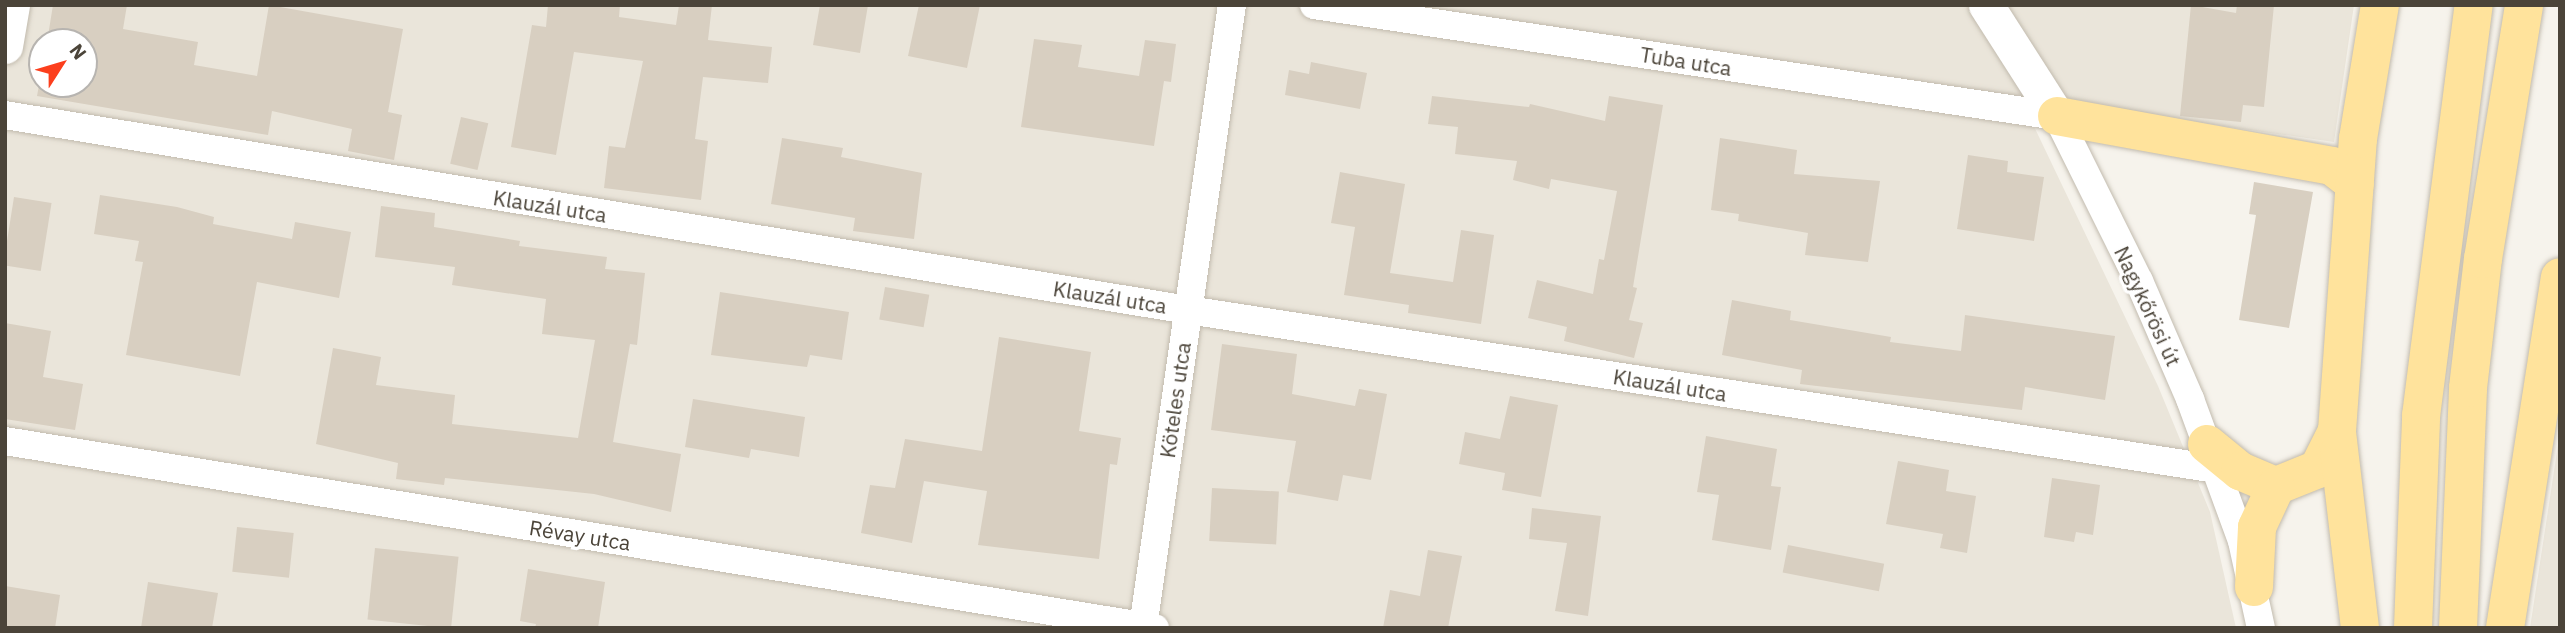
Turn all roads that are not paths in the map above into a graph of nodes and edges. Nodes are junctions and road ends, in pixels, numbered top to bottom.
1 (11, 5) edge
2 (1232, 5) edge
3 (1314, 5) edge
4 (1986, 5) edge
5 (2380, 5) edge
6 (2474, 5) edge
7 (2524, 5) edge
8 (5, 46) edge
9 (5, 115) edge
10 (2057, 116) junction
11 (2355, 184) junction
12 (2560, 277) edge
13 (1188, 310) junction
14 (2337, 432) junction
15 (5, 441) edge
16 (2212, 456) junction
17 (2276, 486) junction
18 (2254, 587) junction
19 (1147, 627) edge
20 (2261, 628) edge
21 (2360, 628) edge
22 (2413, 628) edge
23 (2458, 628) edge
24 (2505, 628) edge

1 - 8 street
2 - 13 street, Köteles utca
3 - 10 street, Tuba utca
4 - 10 street, Nagykőrösi út
5 - 11 main road
6 - 22 main road
7 - 23 main road
9 - 13 street, Klauzál utca
10 - 11 main road
10 - 16 street, Nagykőrösi út
11 - 14 main road
12 - 24 main road
13 - 16 street, Klauzál utca
13 - 19 street, Köteles utca
14 - 17 main road
14 - 21 main road
15 - 19 street, Révay utca
16 - 17 main road
16 - 18 street, Nagykőrösi út
17 - 18 main road
18 - 20 street, Nagykőrösi út

